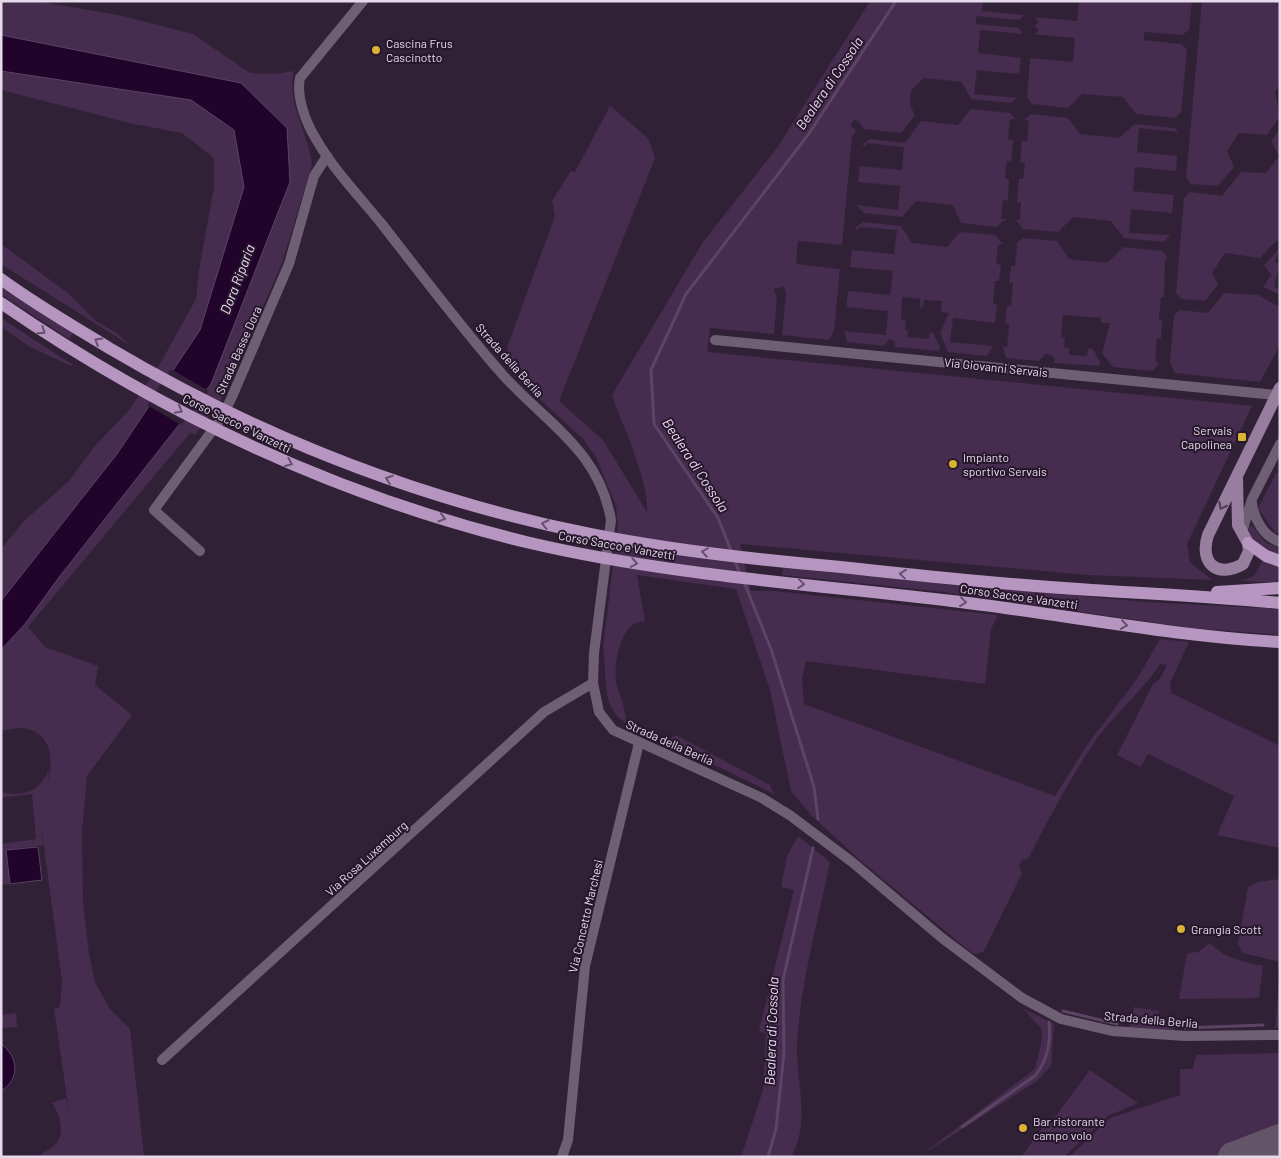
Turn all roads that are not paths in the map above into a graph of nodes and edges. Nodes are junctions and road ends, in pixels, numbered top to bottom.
1 (362, 1) edge
2 (327, 156) junction
3 (1, 279) edge
4 (1, 304) edge
5 (715, 340) dead end
6 (1278, 391) edge
7 (1280, 444) edge
8 (1237, 478) junction
9 (1252, 499) junction
10 (1242, 534) junction
11 (1208, 535) junction
12 (1280, 542) edge
13 (200, 552) dead end
14 (1280, 561) edge
15 (1280, 588) edge
16 (1184, 595) junction
17 (1280, 603) edge
18 (1280, 642) edge
19 (593, 683) junction
20 (639, 743) junction
21 (1280, 1035) edge
22 (162, 1060) dead end
23 (562, 1157) edge

1 - 2 street, Strada della Berlia
2 - 13 street, Strada Basse Dora
2 - 19 street, Strada della Berlia
16 -> 3 main road, Corso Sacco e Vanzetti
4 -> 18 main road, Corso Sacco e Vanzetti
5 - 6 street, Via Giovanni Servais
6 - 8 street, Via Giovanni Servais
7 - 9 street, Via Giovanni Servais
8 - 10 street, Via Giovanni Servais
8 -> 11 street, Via Giovanni Servais
9 - 10 street, Via Giovanni Servais
9 - 12 street
10 - 11 street
10 - 11 street, Via Giovanni Servais
10 - 14 main road
15 - 16 main road
16 - 17 main road, Corso Sacco e Vanzetti
19 - 20 street, Strada della Berlia
19 - 22 street, Via Rosa Luxemburg
20 - 21 street, Strada della Berlia
20 - 23 street, Via Concetto Marchesi

